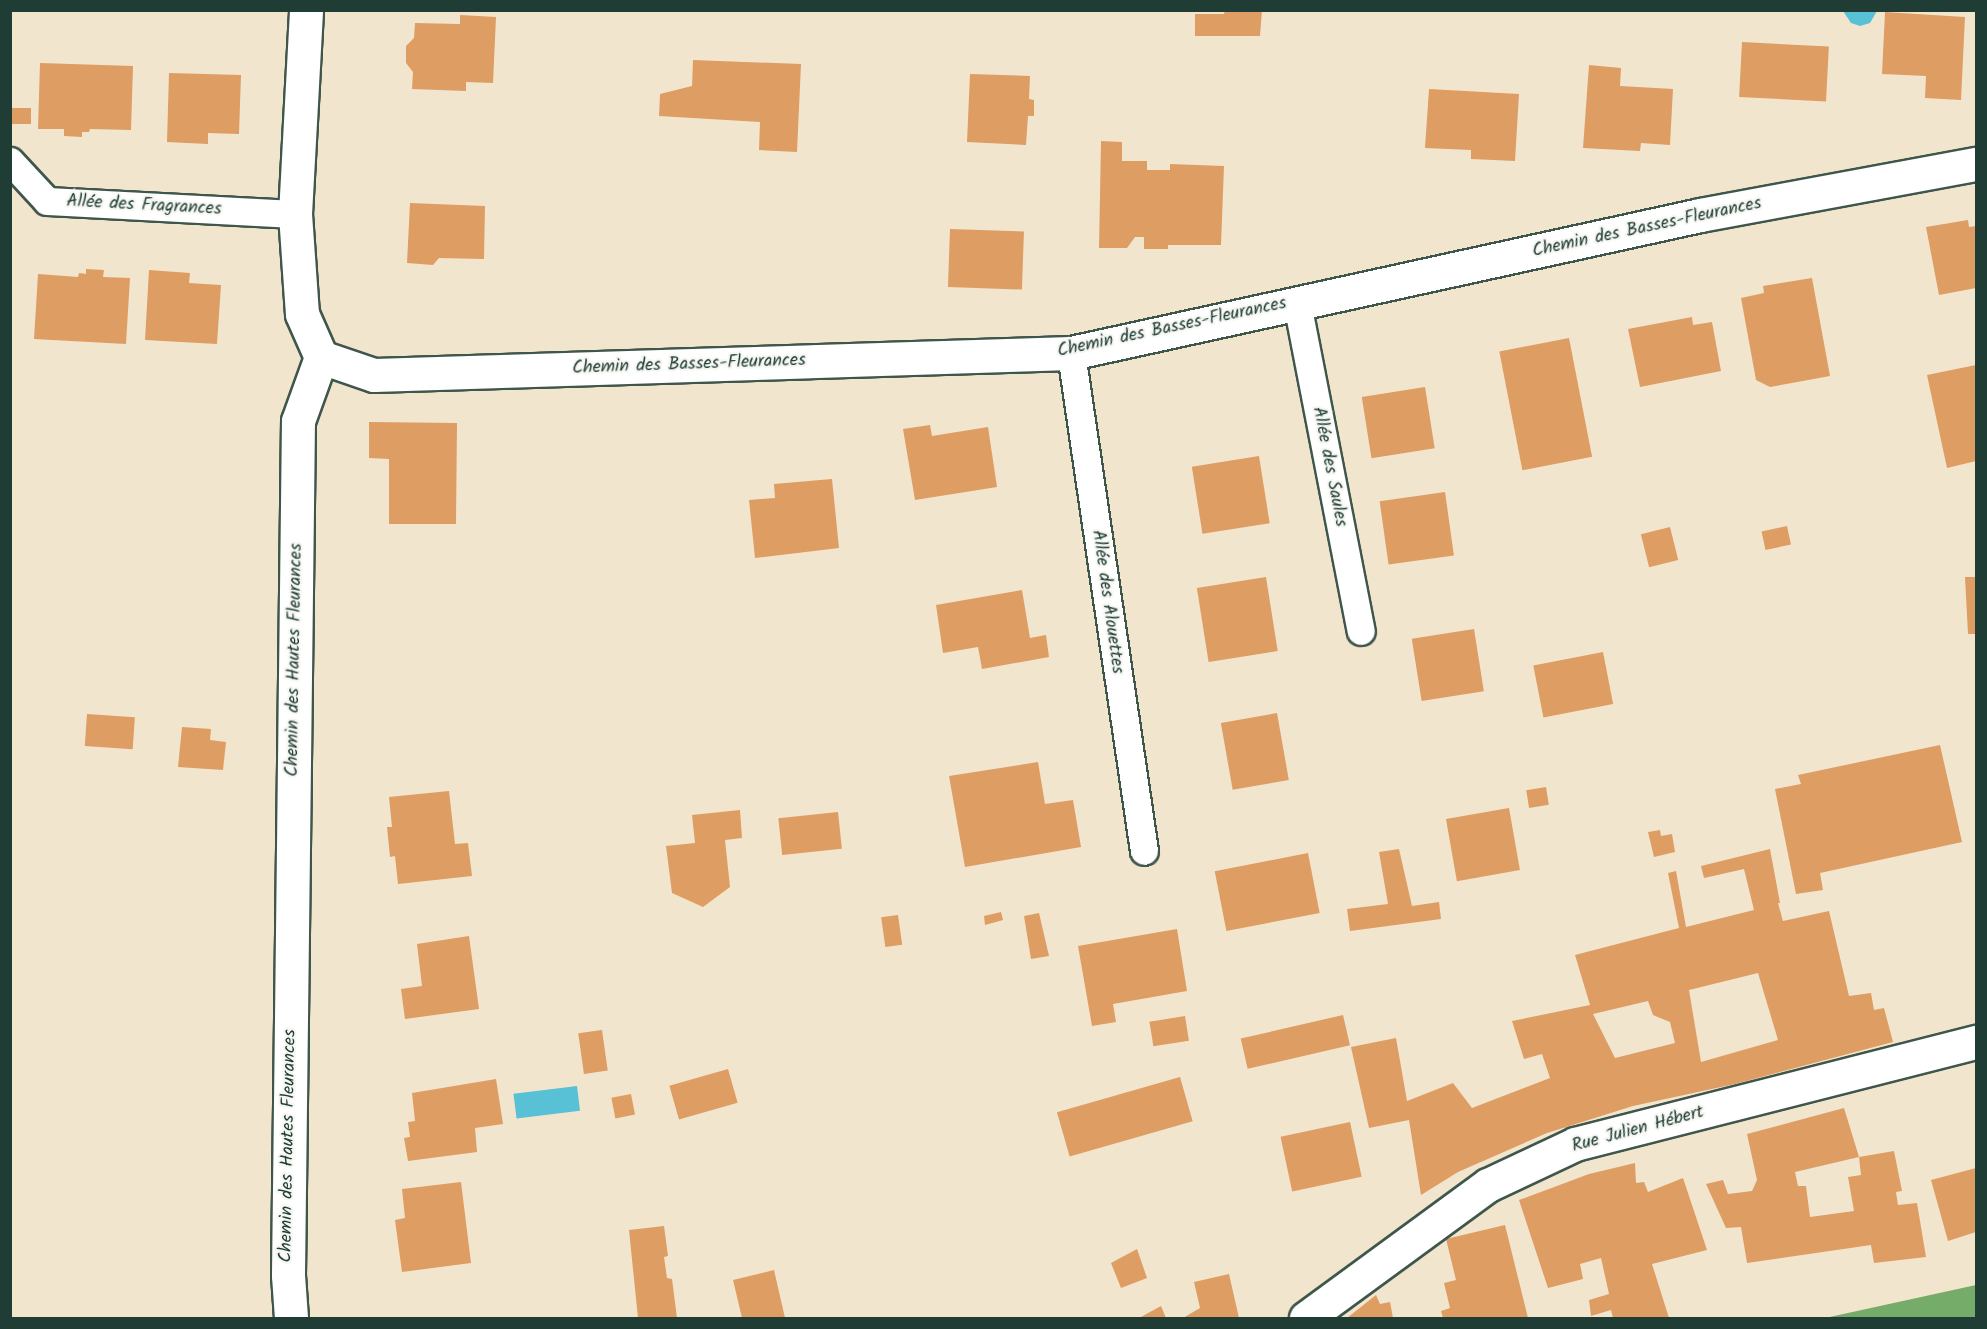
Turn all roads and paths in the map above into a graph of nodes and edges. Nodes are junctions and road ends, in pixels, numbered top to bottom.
1 (306, 10) edge
2 (10, 161) edge
3 (1977, 164) edge
4 (295, 214) junction
5 (1297, 303) junction
6 (1071, 353) junction
7 (321, 357) junction
8 (1361, 631) dead end
9 (1144, 851) dead end
10 (1977, 1042) edge
11 (291, 1318) edge
12 (1306, 1318) edge

1 - 4 street
2 - 4 lane, Allée des Fragrances
3 - 5 street, Chemin des Basses-Fleurances
4 - 7 street
5 - 6 street, Chemin des Basses-Fleurances
5 - 8 lane, Allée des Saules
6 - 7 street, Chemin des Basses-Fleurances
6 - 9 lane, Allée des Alouettes
7 - 11 street, Chemin des Hautes Fleurances
10 - 12 street, Rue Julien Hébert

